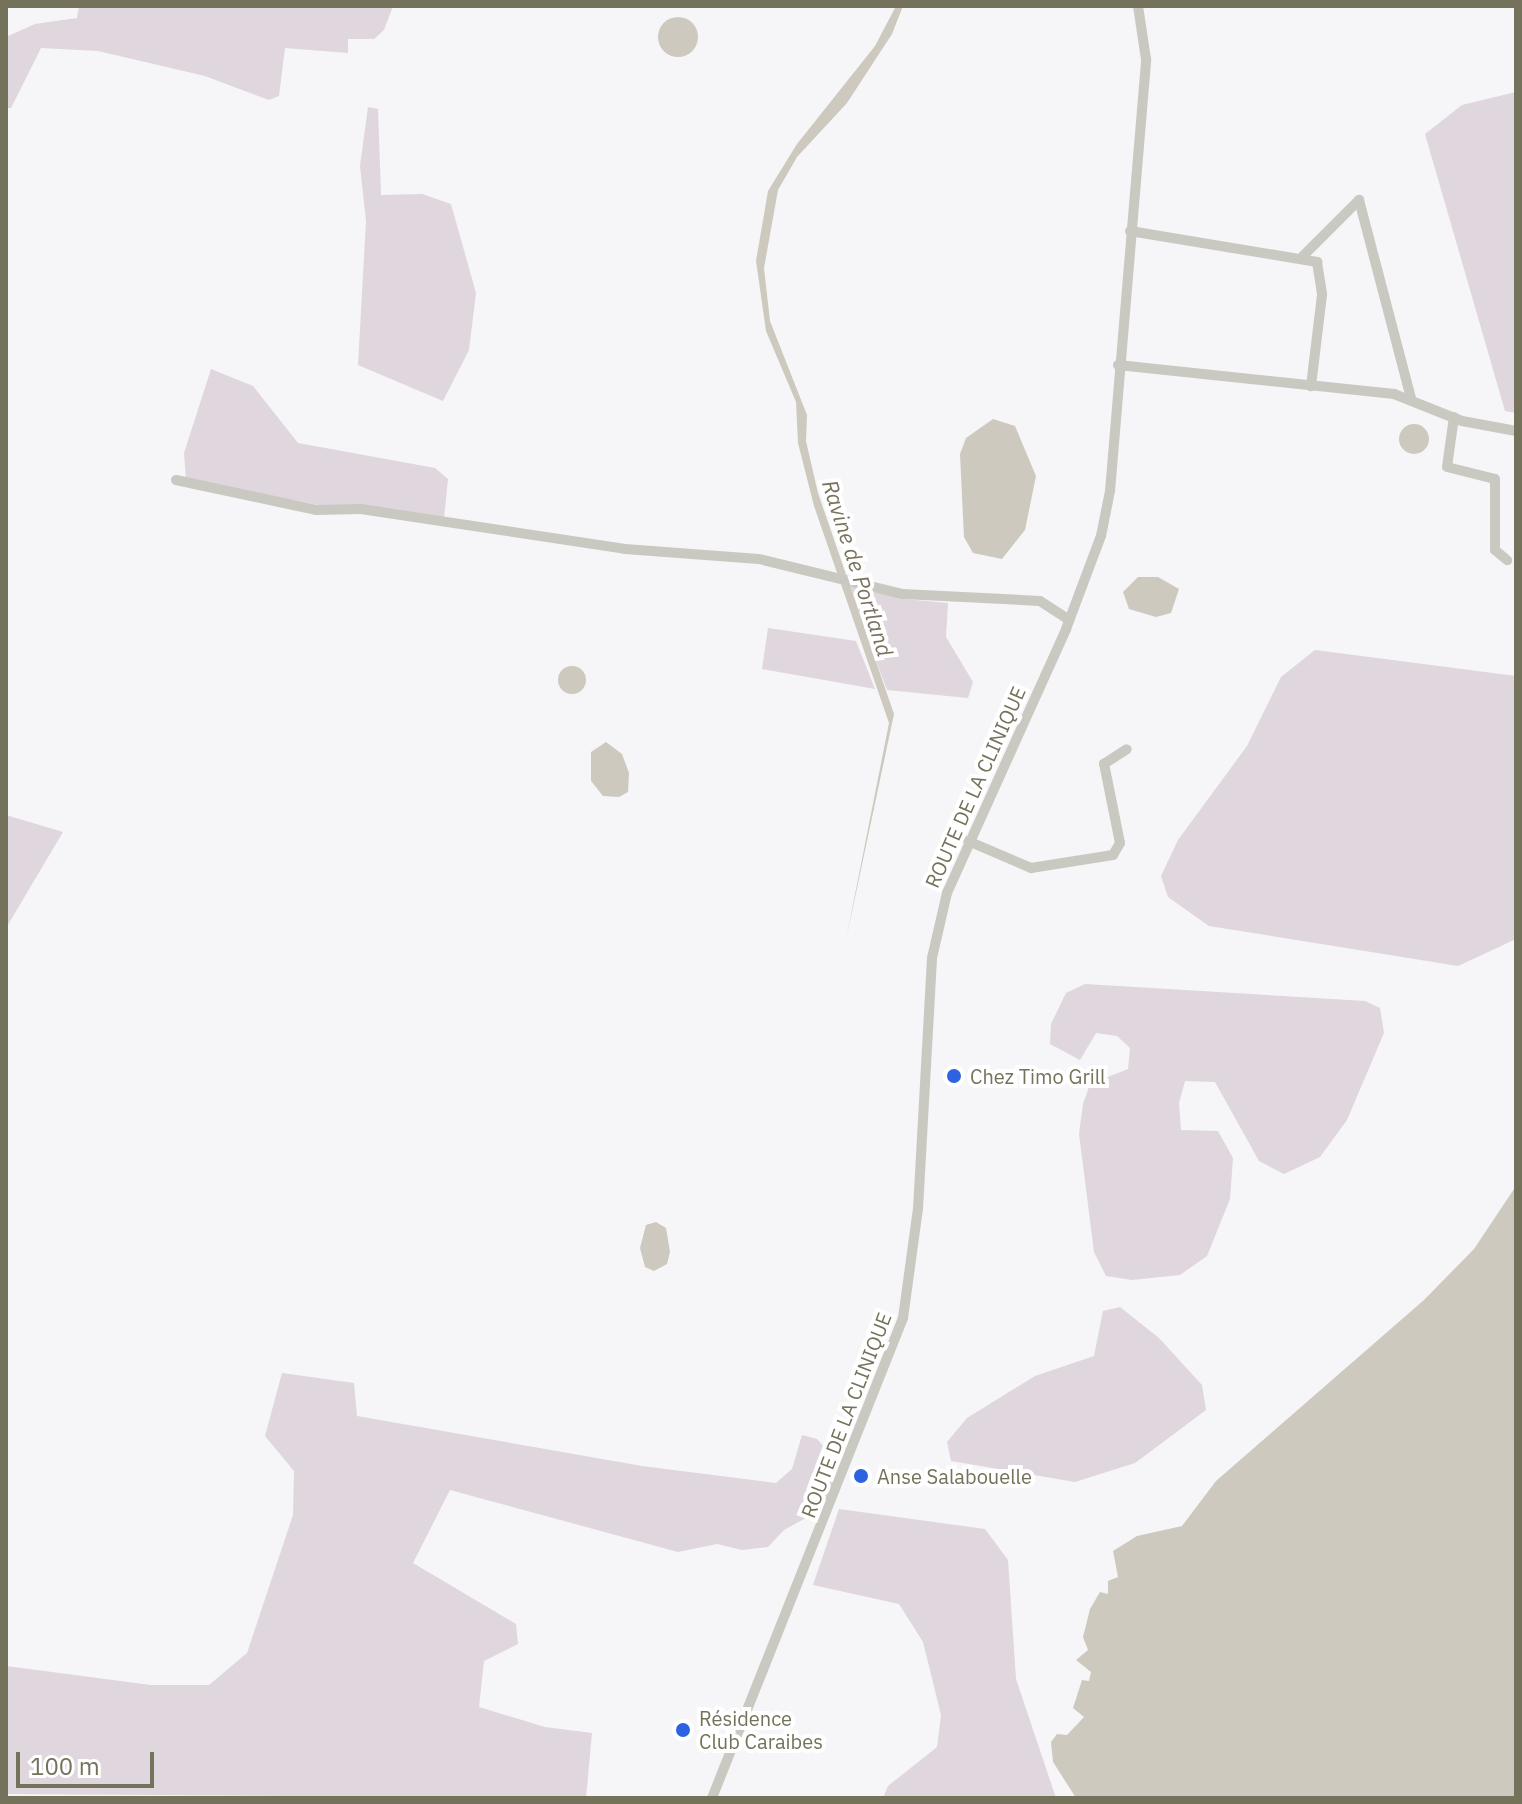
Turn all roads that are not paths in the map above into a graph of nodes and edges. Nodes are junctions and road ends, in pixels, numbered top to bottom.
1 (1138, 6) edge
2 (1130, 231) junction
3 (1302, 257) junction
4 (1118, 365) junction
5 (1311, 386) junction
6 (1411, 398) junction
7 (1454, 417) junction
8 (1516, 431) edge
9 (176, 480) dead end
10 (1507, 560) dead end
11 (1069, 620) junction
12 (1127, 749) dead end
13 (968, 841) junction
14 (712, 1798) edge

1 - 2 street, ROUTE DE LA CLINIQUE
2 - 3 street
2 - 4 street, ROUTE DE LA CLINIQUE
3 - 5 street
3 - 6 street
4 - 5 street
4 - 11 street, ROUTE DE LA CLINIQUE
5 - 6 street
6 - 7 street
7 - 8 street
7 - 10 street
9 - 11 street
11 - 13 street, ROUTE DE LA CLINIQUE
12 - 13 street
13 - 14 street, ROUTE DE LA CLINIQUE

